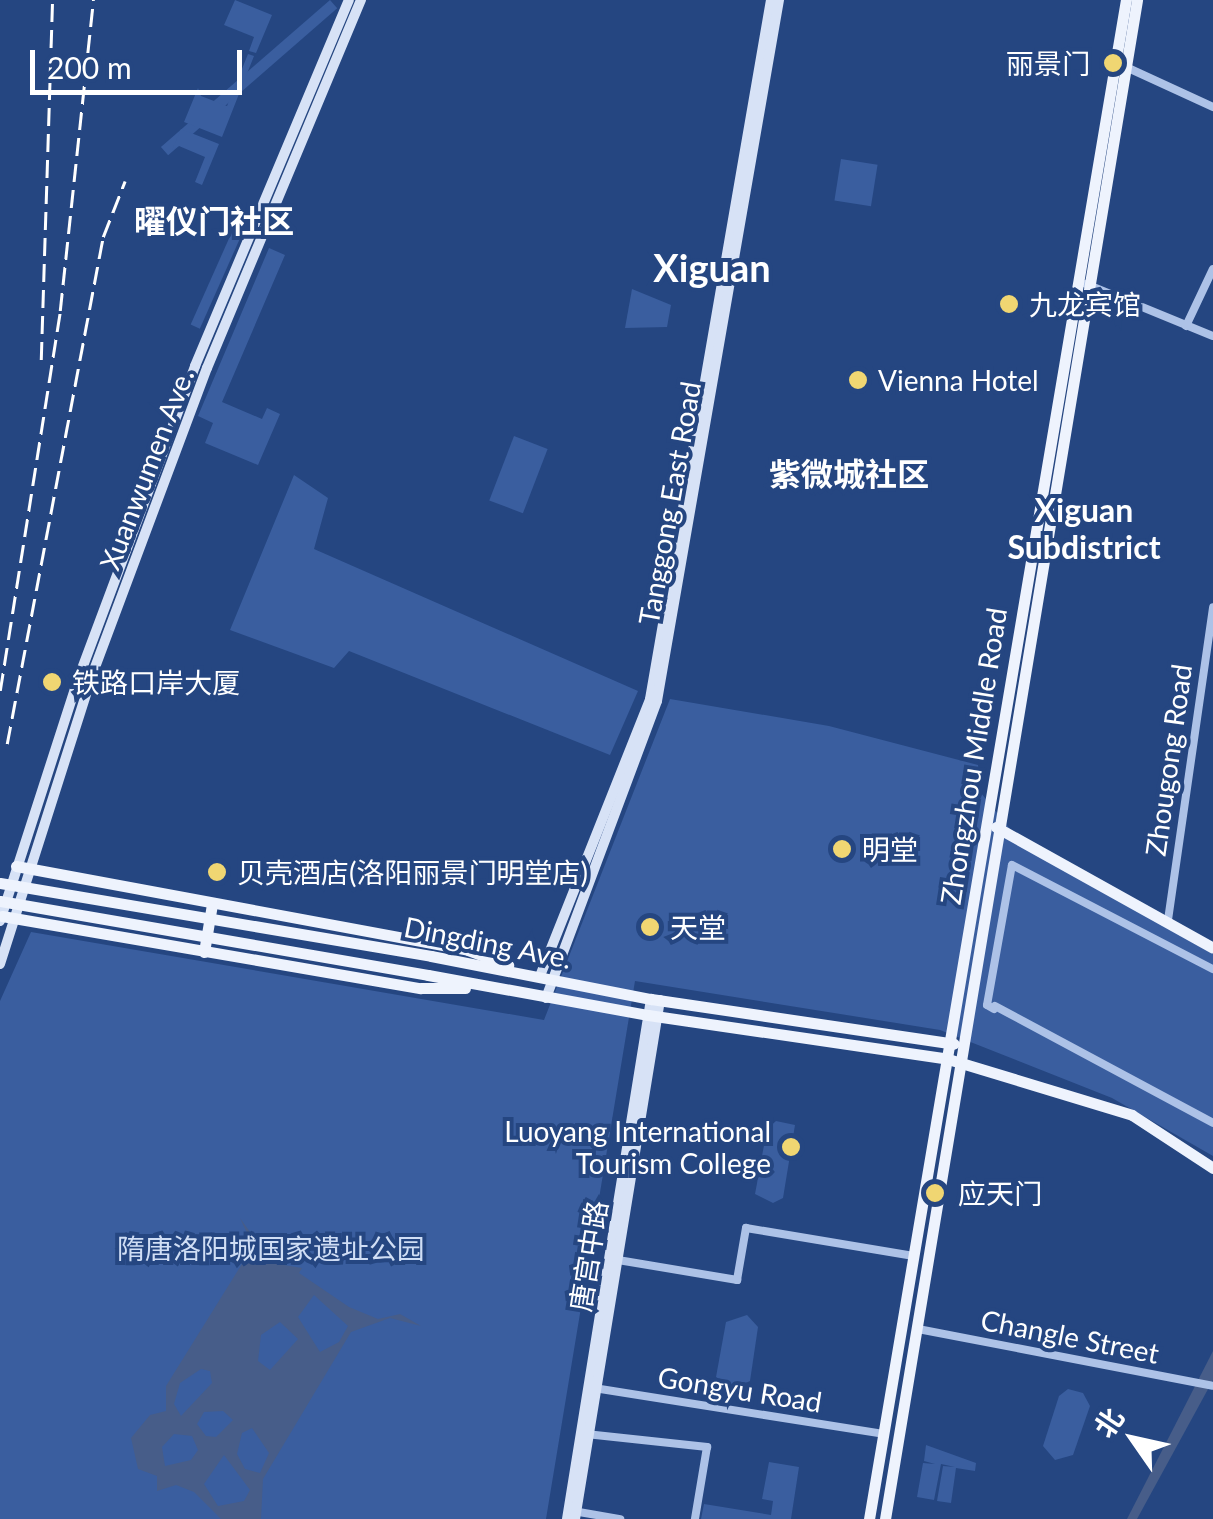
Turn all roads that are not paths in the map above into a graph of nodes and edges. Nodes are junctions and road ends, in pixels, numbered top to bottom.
1 (349, 0) edge
2 (362, 0) edge
3 (775, 0) edge
4 (1126, 0) edge
5 (1137, 0) edge
6 (1126, 67) junction
7 (1213, 108) edge
8 (1213, 269) edge
9 (1082, 283) junction
10 (1186, 326) junction
11 (1213, 336) edge
12 (1213, 607) edge
13 (994, 827) junction
14 (16, 866) junction
15 (30, 872) junction
16 (0, 883) edge
17 (0, 902) edge
18 (212, 904) junction
19 (1, 918) edge
20 (19, 920) junction
21 (1168, 920) junction
22 (1213, 948) edge
23 (431, 950) junction
24 (204, 952) junction
25 (0, 964) edge
26 (1213, 969) edge
27 (546, 978) junction
28 (429, 982) junction
29 (546, 998) junction
30 (655, 1000) junction
31 (653, 1016) junction
32 (951, 1044) junction
33 (968, 1046) junction
34 (948, 1058) junction
35 (964, 1063) junction
36 (1213, 1123) edge
37 (1213, 1168) edge
38 (914, 1256) junction
39 (618, 1260) junction
40 (918, 1328) junction
41 (1213, 1386) edge
42 (594, 1388) junction
43 (586, 1434) junction
44 (883, 1434) junction
45 (572, 1515) edge
46 (620, 1519) edge
47 (695, 1519) edge
48 (868, 1519) edge
49 (885, 1519) edge

1 - 14 main road, Xuanwumen Ave.
2 - 15 main road, Xuanwumen Ave.
3 - 27 main road, Tanggong East Road
4 - 9 main road, Zhongzhou Middle Road
5 - 6 main road, Zhongzhou Middle Road
6 - 7 street
6 - 9 main road, Zhongzhou Middle Road
8 - 10 street
9 - 10 street
9 - 13 main road, Zhongzhou Middle Road
10 - 11 street
12 - 21 street, Zhougong Road
13 - 21 main road
13 - 32 main road, Zhongzhou Middle Road
13 - 33 main road, Zhongzhou Middle Road
14 - 15 main road
14 - 19 main road, Xuanwumen Ave.
15 - 18 main road
15 - 20 main road, Xuanwumen Ave.
16 - 23 main road, Dingding Ave., bridge
17 - 28 main road, Dingding Ave., bridge
18 - 23 main road
18 - 24 main road
19 - 20 main road
20 - 24 main road
20 - 25 main road, Xuanwumen Ave.
21 - 22 main road
23 - 27 main road, Dingding Ave.
24 - 28 main road
26 - 36 street
27 - 29 main road, Tanggong East Road
27 - 30 main road, Dingding Ave.
28 - 29 main road, Dingding Ave.
29 - 31 main road, Dingding Ave.
30 - 31 main road, 唐宫中路
30 - 32 main road, Dingding Ave.
31 - 34 main road, Dingding Ave.
31 - 39 main road
31 - 42 main road, 唐宫中路
32 - 33 main road, Dingding Ave.
32 - 34 main road, Zhongzhou Middle Road
33 - 35 main road, Zhongzhou Middle Road
34 - 35 main road, Dingding Ave.
34 - 38 main road, Zhongzhou Middle Road
35 - 37 main road
35 - 40 main road, Zhongzhou Middle Road
38 - 39 street
38 - 44 main road, Zhongzhou Middle Road
39 - 42 main road
40 - 41 street, Changle Street
40 - 49 main road, Zhongzhou Middle Road
42 - 43 main road
42 - 44 street, Gongyu Road
43 - 45 main road
43 - 47 street
44 - 48 main road, Zhongzhou Middle Road
45 - 46 street

